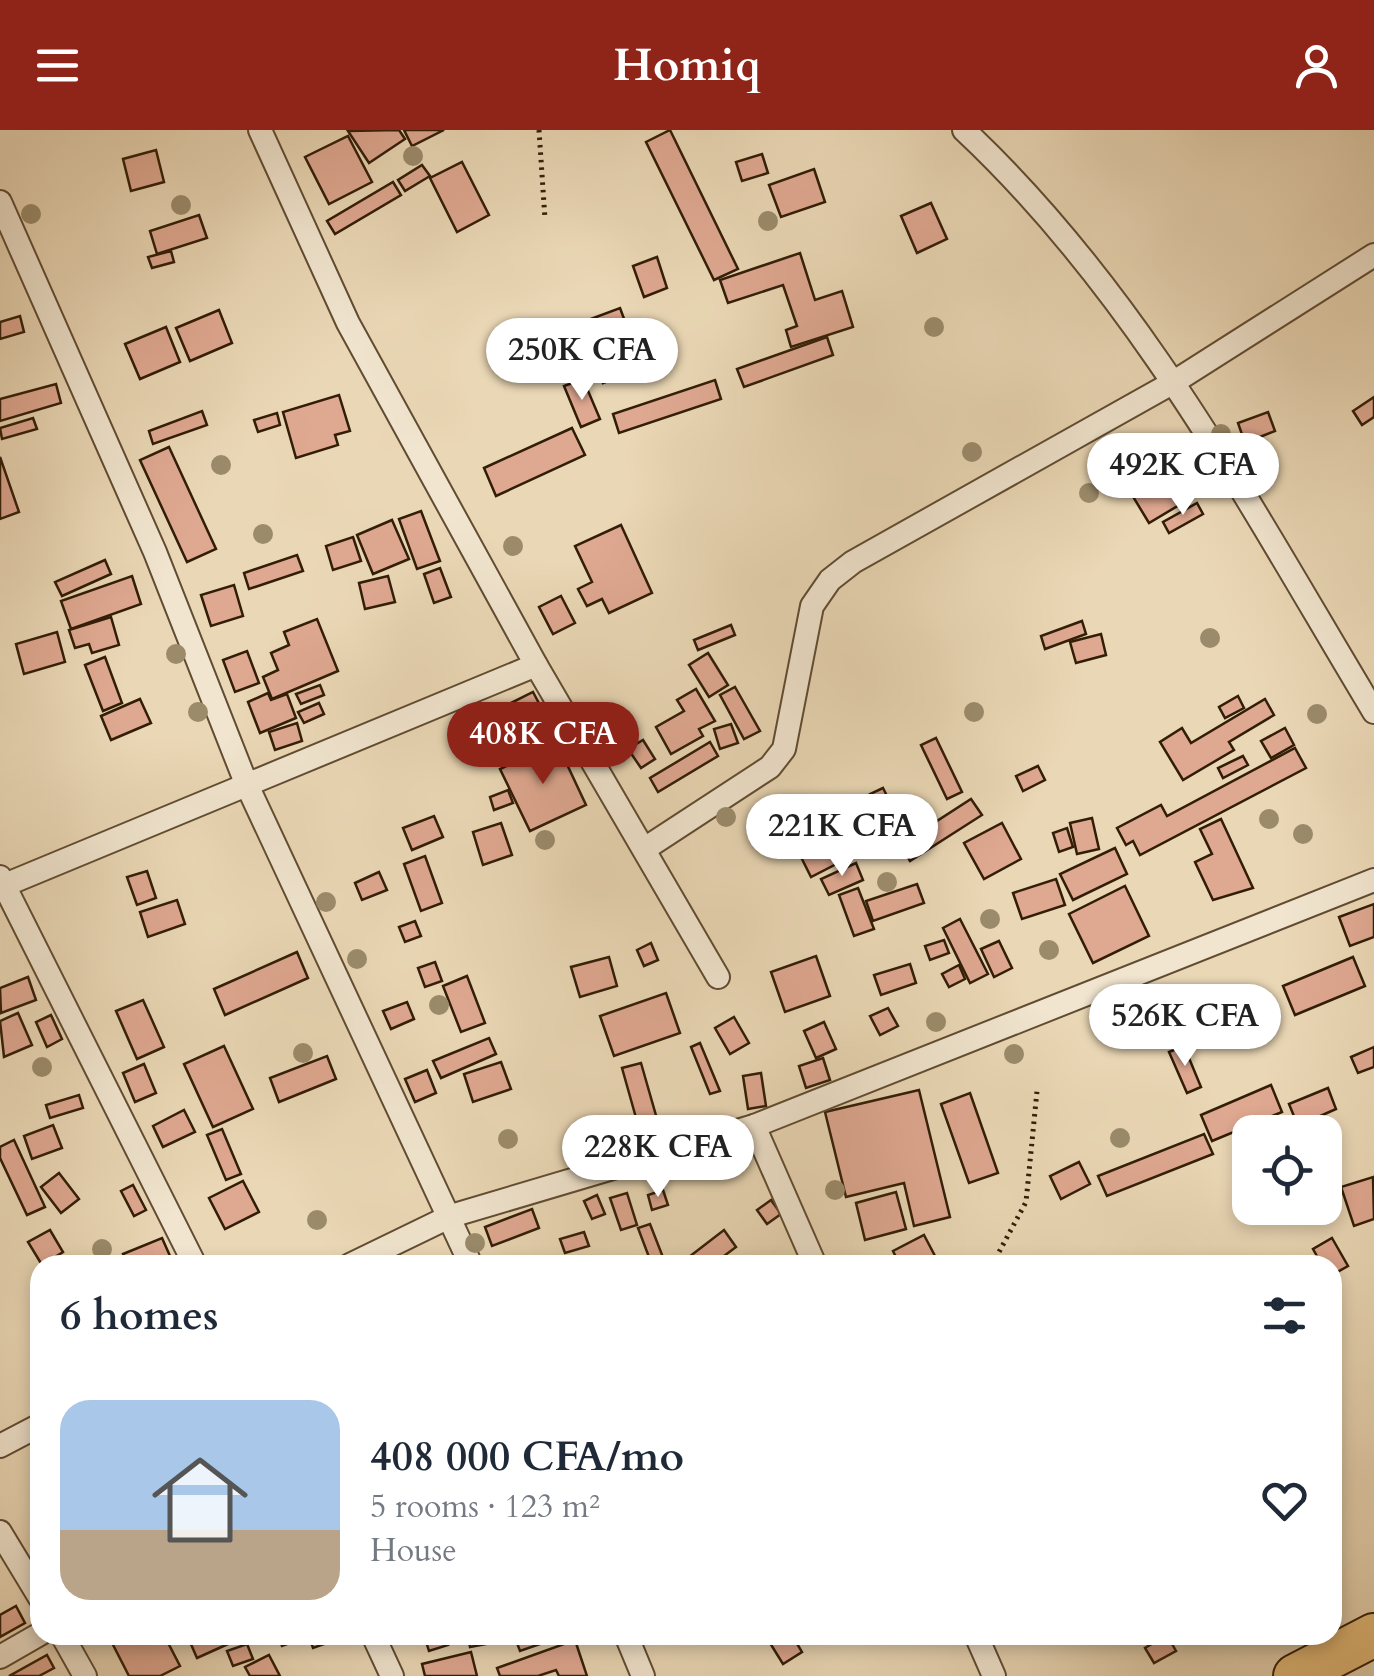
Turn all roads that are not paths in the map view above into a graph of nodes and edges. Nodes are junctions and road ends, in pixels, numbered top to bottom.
1 (260, 130) edge
2 (964, 130) edge
3 (0, 202) edge
4 (1374, 255) edge
5 (1174, 382) junction
6 (536, 664) junction
7 (1374, 712) edge
8 (246, 783) junction
9 (646, 848) junction
10 (1374, 880) edge
11 (1, 884) edge
12 (718, 977) dead end
13 (754, 1126) junction
14 (451, 1216) junction
15 (190, 1255) edge
16 (371, 1255) edge
17 (467, 1255) edge
18 (810, 1255) edge
19 (30, 1430) edge
20 (0, 1446) edge
21 (0, 1532) edge
22 (30, 1582) edge
23 (1374, 1635) edge
24 (30, 1640) edge
25 (68, 1645) edge
26 (378, 1645) edge
27 (630, 1645) edge
28 (980, 1645) edge
29 (0, 1657) edge
30 (85, 1676) edge
31 (392, 1676) edge
32 (643, 1676) edge
33 (994, 1676) edge
34 (1296, 1676) edge

1 - 6 street
2 - 5 street
3 - 8 street
4 - 5 street
5 - 7 street
5 - 9 street
6 - 8 street
6 - 9 street
8 - 11 street
8 - 14 street
9 - 12 street
10 - 13 street
11 - 15 street
13 - 14 street
13 - 18 street
14 - 16 street
14 - 17 street
19 - 20 street
21 - 22 street
23 - 34 highway
24 - 29 street
25 - 30 street
26 - 31 street
27 - 32 street
28 - 33 street

